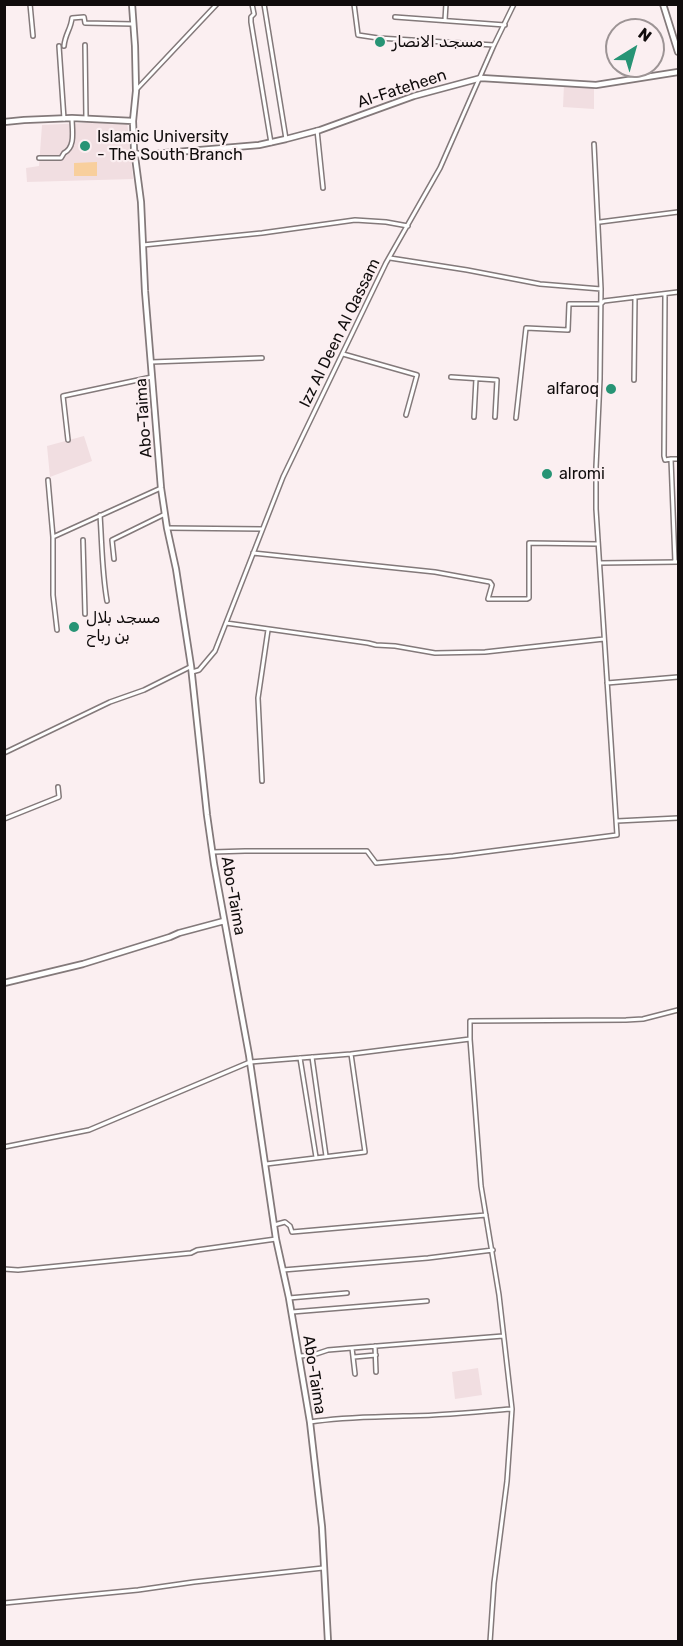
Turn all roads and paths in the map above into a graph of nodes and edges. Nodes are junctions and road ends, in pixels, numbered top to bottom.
1 (30, 4) edge
2 (132, 4) edge
3 (217, 4) edge
4 (252, 4) edge
5 (264, 4) edge
6 (354, 4) edge
7 (446, 4) edge
8 (508, 4) edge
9 (663, 4) edge
10 (514, 5) edge
11 (395, 17) dead end
12 (445, 20) junction
13 (133, 24) junction
14 (505, 25) junction
15 (676, 35) edge
16 (33, 36) dead end
17 (85, 45) dead end
18 (494, 45) junction
19 (59, 46) dead end
20 (64, 46) dead end
21 (678, 52) edge
22 (678, 72) edge
23 (481, 78) junction
24 (136, 91) junction
25 (64, 118) junction
26 (72, 118) junction
27 (86, 118) junction
28 (133, 121) junction
29 (4, 122) edge
30 (317, 130) junction
31 (286, 140) junction
32 (271, 143) junction
33 (594, 144) dead end
34 (135, 153) junction
35 (39, 158) dead end
36 (323, 188) dead end
37 (678, 212) edge
38 (599, 222) junction
39 (408, 226) junction
40 (143, 245) junction
41 (390, 258) junction
42 (601, 289) junction
43 (678, 292) edge
44 (665, 294) junction
45 (634, 297) junction
46 (601, 304) junction
47 (343, 354) junction
48 (262, 358) dead end
49 (151, 362) junction
50 (152, 377) junction
51 (451, 377) dead end
52 (476, 379) junction
53 (634, 380) dead end
54 (406, 415) dead end
55 (474, 417) dead end
56 (495, 417) dead end
57 (516, 418) dead end
58 (68, 440) dead end
59 (672, 459) junction
60 (678, 459) edge
61 (48, 480) dead end
62 (161, 488) junction
63 (165, 514) junction
64 (100, 515) junction
65 (167, 528) junction
66 (262, 529) junction
67 (53, 537) junction
68 (83, 540) dead end
69 (598, 544) junction
70 (253, 553) junction
71 (114, 559) dead end
72 (677, 562) edge
73 (600, 563) junction
74 (107, 601) dead end
75 (85, 614) dead end
76 (226, 623) junction
77 (57, 630) dead end
78 (268, 630) junction
79 (604, 639) junction
80 (192, 669) junction
81 (678, 677) edge
82 (607, 682) junction
83 (4, 753) edge
84 (262, 781) dead end
85 (58, 787) dead end
86 (678, 818) edge
87 (4, 819) edge
88 (617, 821) junction
89 (213, 852) junction
90 (224, 921) junction
91 (4, 983) edge
92 (678, 1010) edge
93 (470, 1039) junction
94 (351, 1054) junction
95 (312, 1057) junction
96 (300, 1058) junction
97 (250, 1062) junction
98 (4, 1147) edge
99 (326, 1156) junction
100 (316, 1158) junction
101 (266, 1164) junction
102 (486, 1215) junction
103 (274, 1226) junction
104 (276, 1239) junction
105 (493, 1250) junction
106 (4, 1269) edge
107 (282, 1270) junction
108 (347, 1293) dead end
109 (289, 1298) junction
110 (427, 1301) dead end
111 (291, 1313) junction
112 (503, 1336) junction
113 (375, 1346) junction
114 (352, 1348) junction
115 (376, 1355) junction
116 (299, 1356) junction
117 (353, 1357) junction
118 (376, 1372) dead end
119 (355, 1374) dead end
120 (512, 1409) junction
121 (310, 1422) junction
122 (323, 1568) junction
123 (4, 1604) edge
124 (328, 1641) edge
125 (490, 1641) edge

1 - 16 street
2 - 13 street, Abo-Taima
3 - 24 street
4 - 32 street
5 - 31 street
6 - 18 street
7 - 12 street
8 - 10 street
9 - 15 street
10 - 14 street, Izz Al Deen Al Qassam
11 - 12 street
12 - 14 street
13 - 20 street
13 - 24 street, Abo-Taima
14 - 18 street, Izz Al Deen Al Qassam
15 - 21 street
17 - 27 street
18 - 23 street, Izz Al Deen Al Qassam
19 - 25 street
22 - 23 street, Al-Fateheen
23 - 30 street, Al-Fateheen
23 - 39 street, Izz Al Deen Al Qassam
24 - 28 street, Abo-Taima
25 - 26 street
25 - 29 street
26 - 27 street
26 - 35 street
27 - 28 street
28 - 34 street, Abo-Taima
30 - 31 street, Al-Fateheen
30 - 36 street
31 - 32 street, Al-Fateheen
32 - 34 street, Al-Fateheen
33 - 38 street
34 - 40 street, Abo-Taima
37 - 38 street
38 - 42 street
39 - 40 street
39 - 41 street, Izz Al Deen Al Qassam
40 - 49 street, Abo-Taima
41 - 42 street
41 - 47 street, Izz Al Deen Al Qassam
42 - 46 street
43 - 44 street
44 - 45 street
44 - 59 street
45 - 46 street
45 - 53 street
46 - 57 street
46 - 69 street
47 - 54 street
47 - 66 street, Izz Al Deen Al Qassam
48 - 49 street
49 - 50 street, Abo-Taima
50 - 58 street
50 - 62 street, Abo-Taima
51 - 52 street
52 - 55 street
52 - 56 street
59 - 60 street
59 - 72 street
61 - 67 street
62 - 63 street, Abo-Taima
62 - 64 street
63 - 65 street, Abo-Taima
63 - 71 street
64 - 67 street
64 - 74 street
65 - 66 street
65 - 80 street, Abo-Taima
66 - 70 street, Izz Al Deen Al Qassam
67 - 77 street
68 - 75 street
69 - 70 street
69 - 73 street
70 - 76 street, Izz Al Deen Al Qassam
72 - 73 street
73 - 79 street
76 - 78 street
76 - 80 street, Izz Al Deen Al Qassam
78 - 79 street
78 - 84 street
79 - 82 street
80 - 83 street, Izz Al Deen Al Qassam
80 - 89 street, Abo-Taima
81 - 82 street
82 - 88 street
85 - 87 street
86 - 88 street
88 - 89 street
89 - 90 street, Abo-Taima
90 - 91 street
90 - 97 street, Abo-Taima
92 - 93 street
93 - 94 street
93 - 102 street
94 - 95 street
94 - 99 street
95 - 96 street
95 - 99 street
96 - 97 street
96 - 100 street
97 - 98 street
97 - 101 street, Abo-Taima
99 - 100 street
100 - 101 street
101 - 103 street, Abo-Taima
102 - 103 street
102 - 105 street
103 - 104 street, Abo-Taima
104 - 106 street
104 - 107 street, Abo-Taima
105 - 107 street
105 - 112 street
107 - 109 street, Abo-Taima
108 - 109 street
109 - 111 street, Abo-Taima
110 - 111 street
111 - 116 street, Abo-Taima
112 - 113 street
112 - 120 street
113 - 114 street
113 - 115 street
114 - 116 street
114 - 117 street
115 - 117 street
115 - 118 street
116 - 121 street, Abo-Taima
117 - 119 street
120 - 121 street
120 - 125 street
121 - 122 street, Abo-Taima
122 - 123 street
122 - 124 street, Abo-Taima

